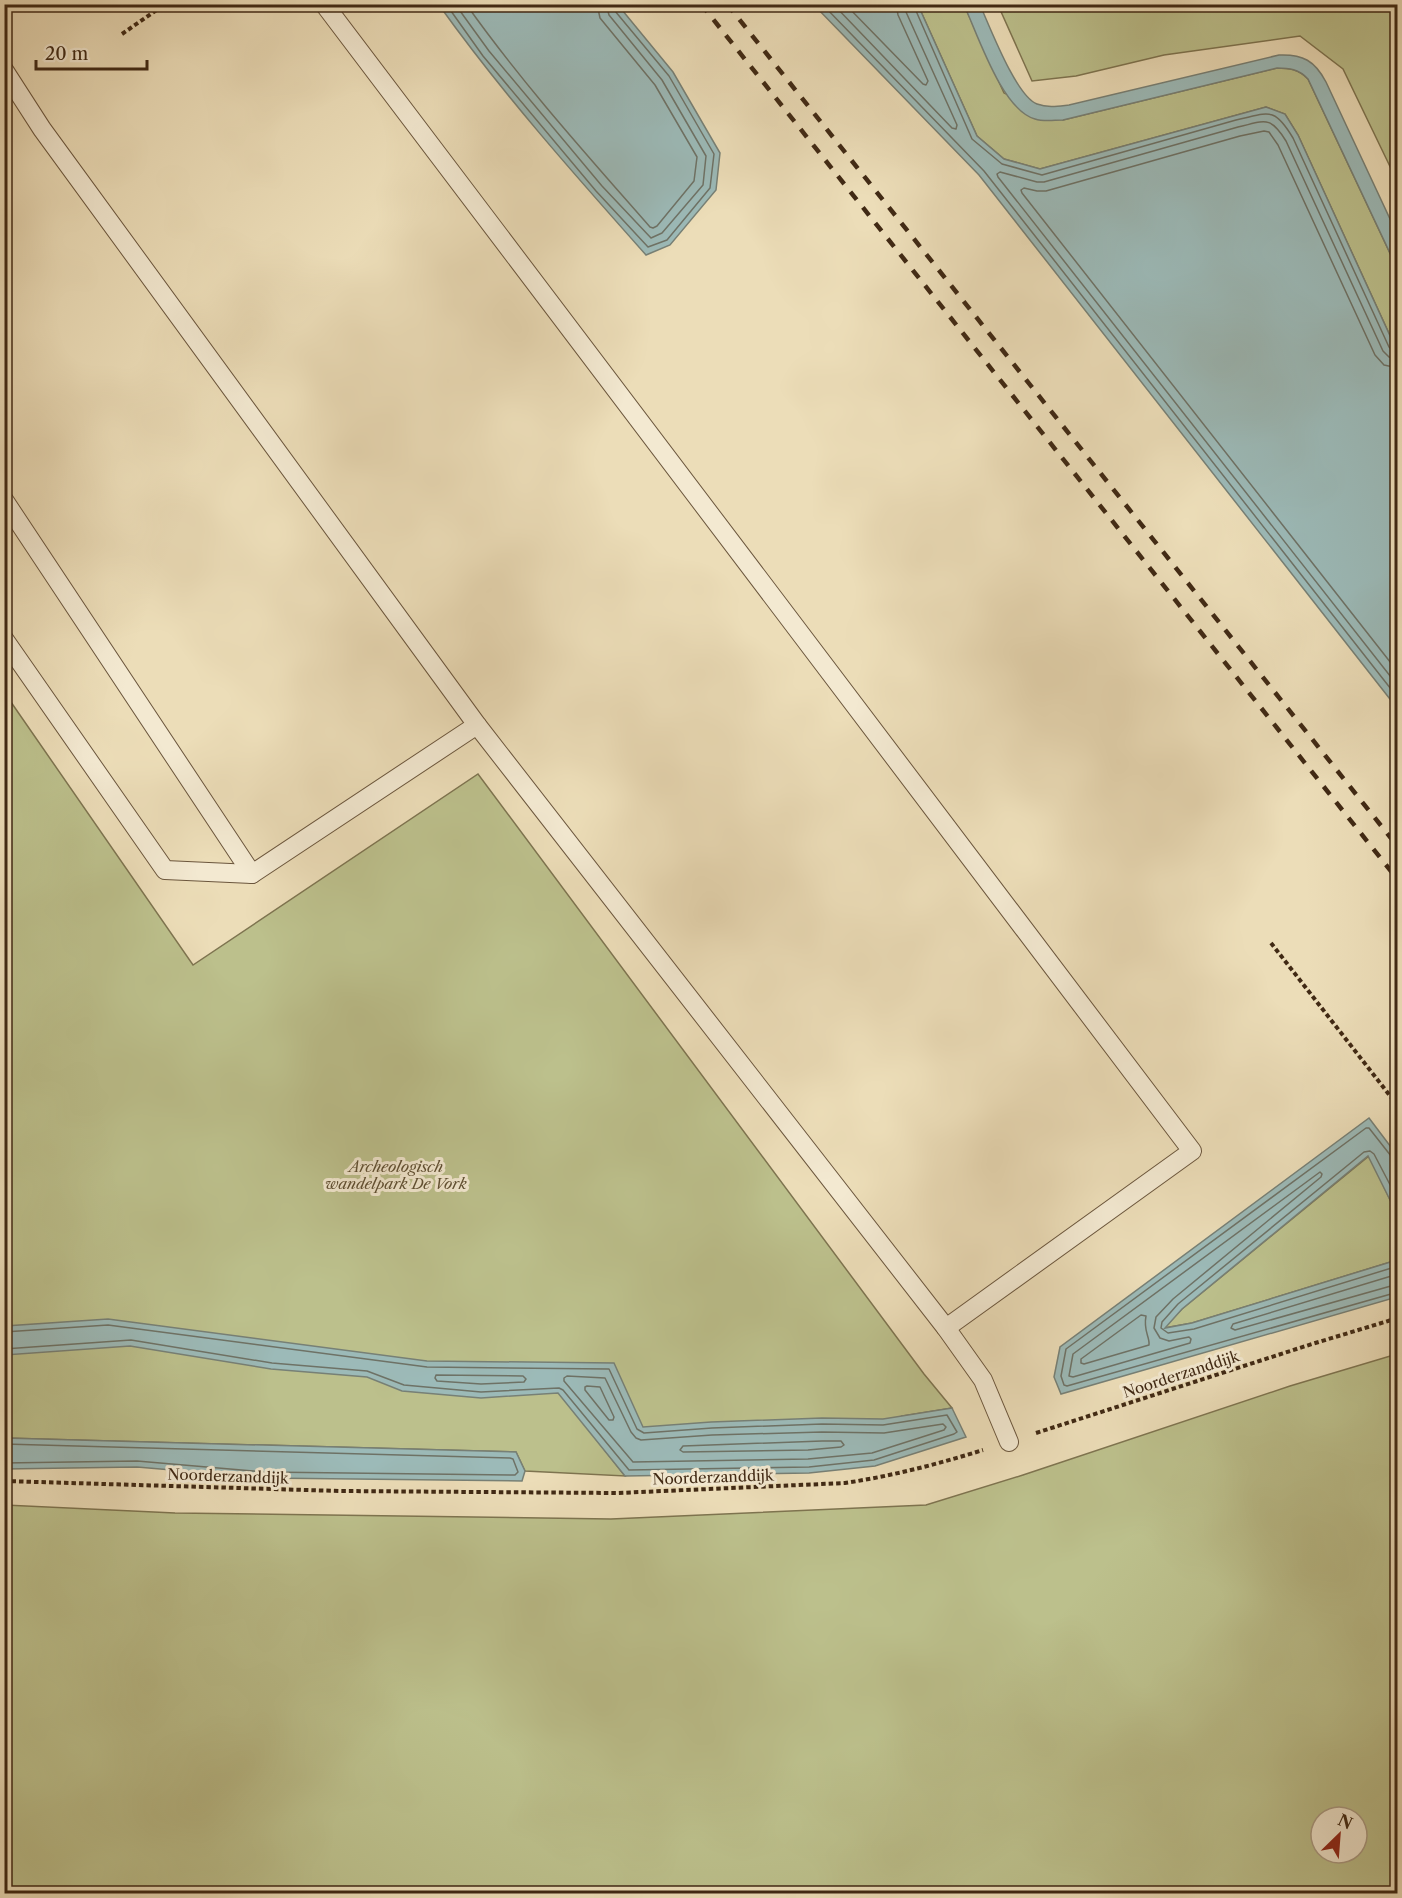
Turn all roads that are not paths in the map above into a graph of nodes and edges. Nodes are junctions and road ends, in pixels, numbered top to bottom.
1 (324, 4) edge
2 (4, 70) edge
3 (4, 500) edge
4 (4, 639) edge
5 (477, 725) junction
6 (252, 874) junction
7 (946, 1328) junction
8 (1009, 1442) road end

1 - 7 lane
2 - 5 lane
3 - 6 lane
4 - 6 lane
5 - 6 lane
5 - 7 lane
7 - 8 lane

